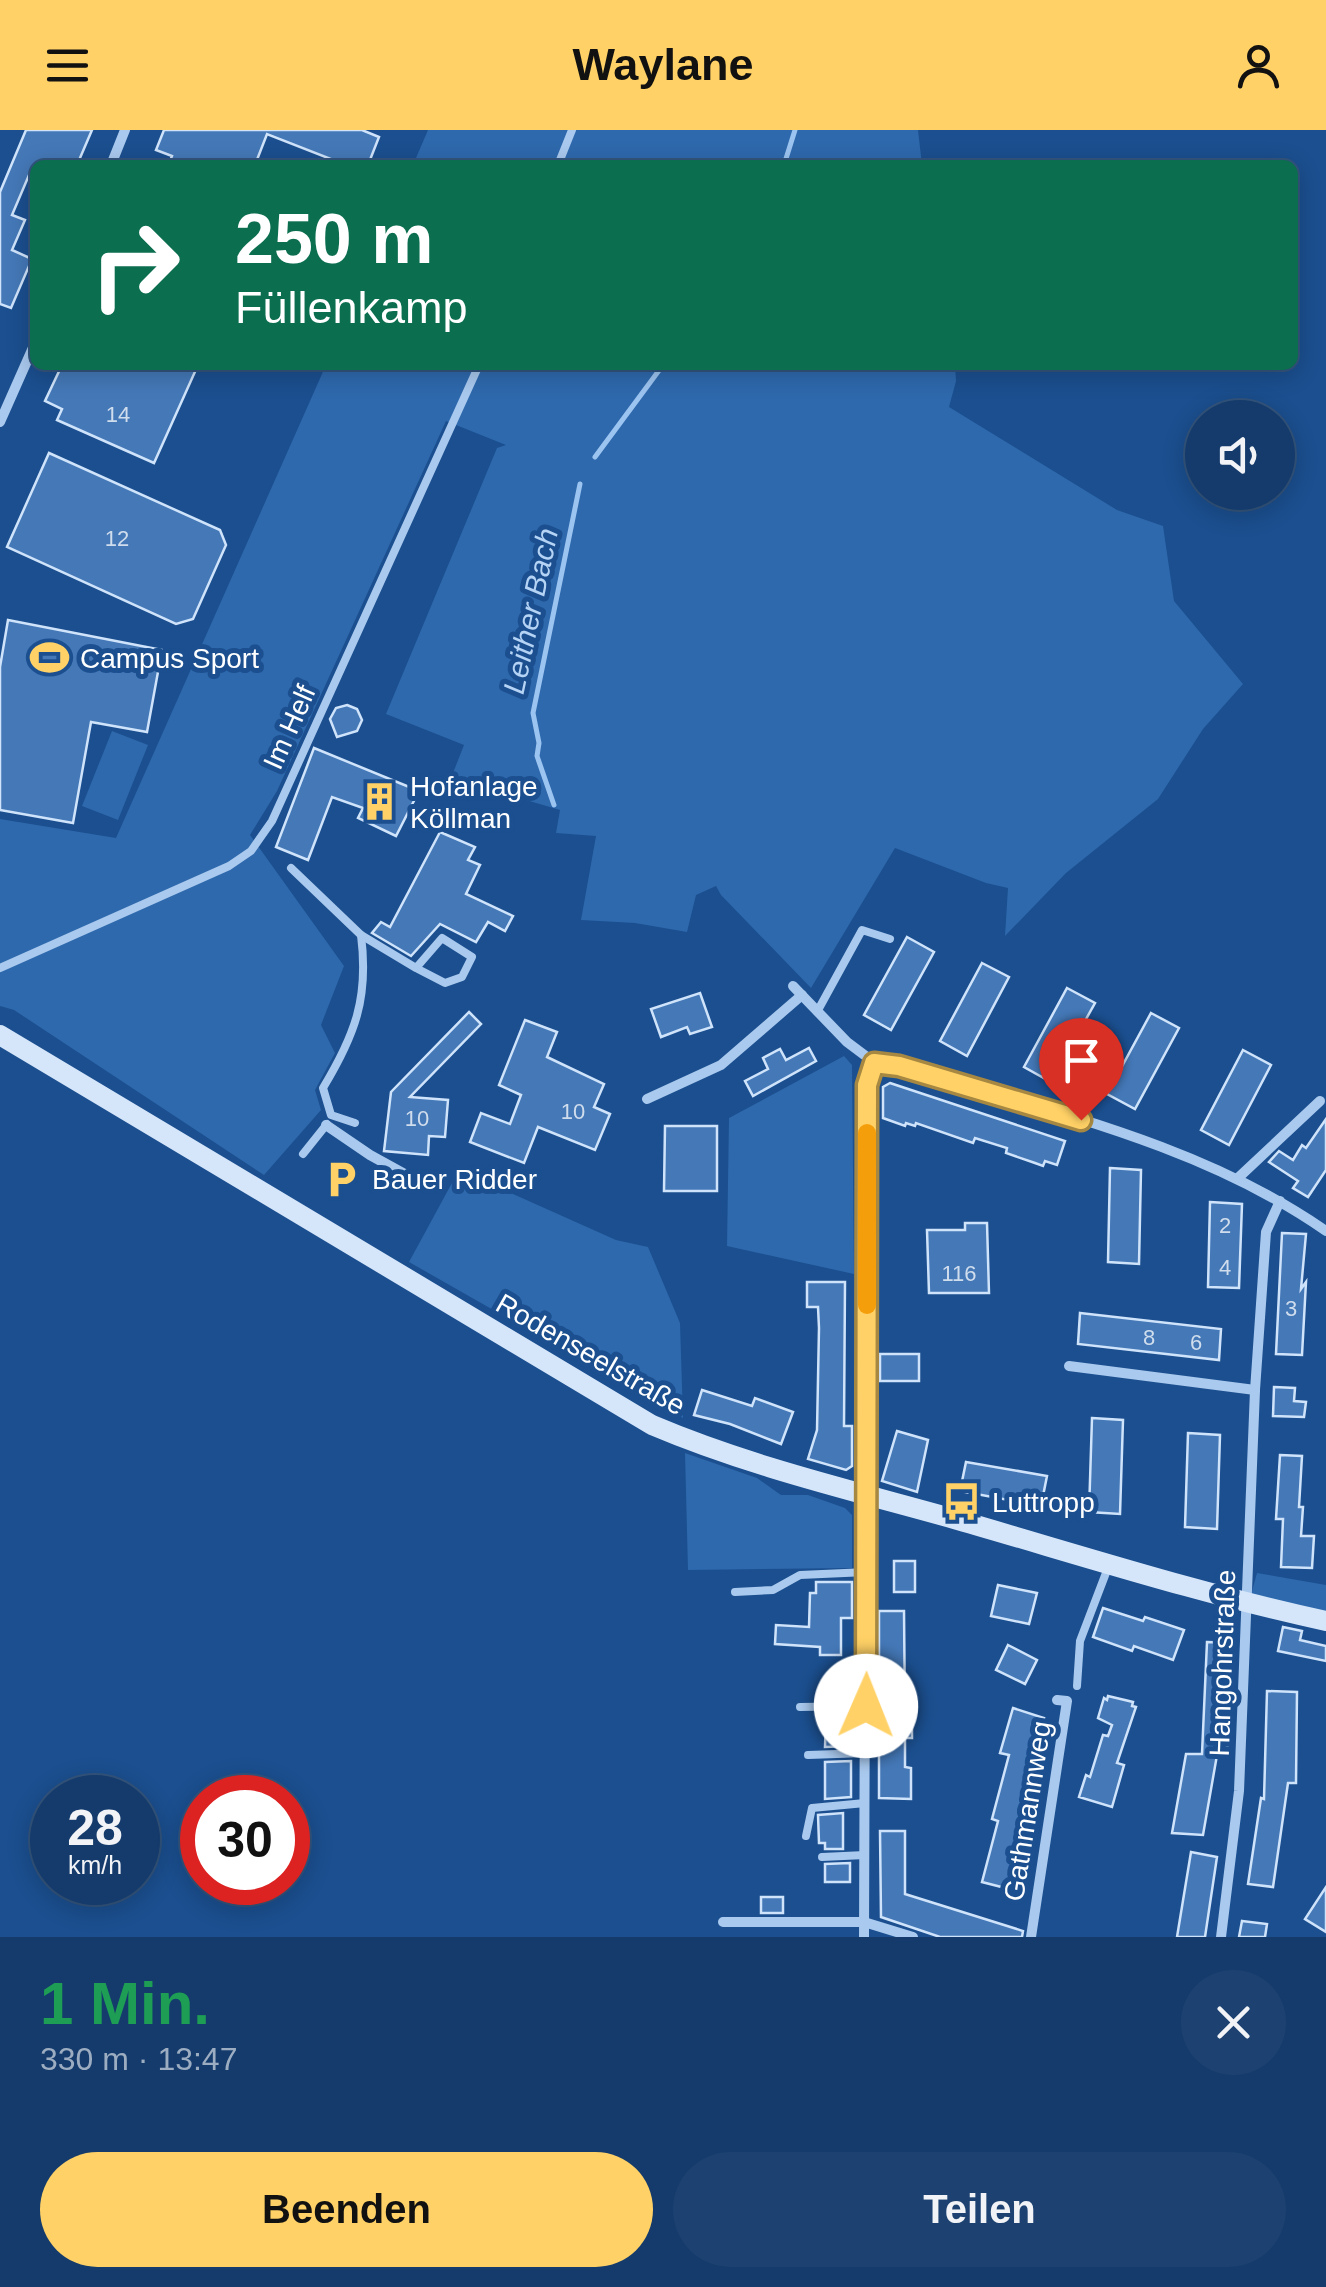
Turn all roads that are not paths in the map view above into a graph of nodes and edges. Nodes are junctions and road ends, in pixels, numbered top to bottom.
1 (126, 130) edge
2 (572, 130) edge
3 (117, 160) edge
4 (560, 160) edge
5 (30, 354) edge
6 (476, 370) edge
7 (0, 422) edge
8 (291, 868) dead end
9 (361, 935) junction
10 (890, 939) dead end
11 (0, 968) edge
12 (416, 968) junction
13 (818, 1012) junction
14 (0, 1035) edge
15 (874, 1063) junction
16 (647, 1099) dead end
17 (1320, 1102) dead end
18 (328, 1120) junction
19 (355, 1123) dead end
20 (303, 1154) dead end
21 (1238, 1178) junction
22 (430, 1188) dead end
23 (1280, 1201) junction
24 (1326, 1215) edge
25 (1322, 1228) edge
26 (1069, 1366) dead end
27 (1256, 1390) junction
28 (867, 1495) junction
29 (1109, 1565) junction
30 (867, 1572) junction
31 (736, 1592) dead end
32 (1247, 1604) junction
33 (1326, 1621) edge
34 (1077, 1686) dead end
35 (1057, 1700) dead end
36 (866, 1706) junction
37 (800, 1707) dead end
38 (866, 1753) junction
39 (808, 1755) dead end
40 (865, 1802) junction
41 (806, 1836) dead end
42 (865, 1855) junction
43 (822, 1857) dead end
44 (723, 1922) dead end
45 (864, 1922) junction
46 (864, 1937) edge
47 (913, 1937) edge
48 (1030, 1937) edge
49 (1221, 1937) edge

1 - 3 street
2 - 4 lane
5 - 7 street
6 - 11 lane, Im Helf
8 - 9 lane
9 - 12 lane
9 - 18 lane
10 - 13 lane
12 - 12 lane
13 - 15 street
13 - 16 street
14 - 28 main road, Rodenseelstraße
15 - 21 street
15 - 28 street
17 - 21 street
18 - 19 lane
18 - 20 lane
18 - 22 street
21 - 23 street
23 - 25 street
23 - 27 street, Hangohrstraße
24 - 25 street
26 - 27 street
27 - 32 street, Hangohrstraße
28 - 29 main road, Rodenseelstraße
28 - 30 street
29 - 32 main road, Rodenseelstraße
29 - 34 lane
30 - 31 lane
30 - 36 street
32 - 33 main road, Rodenseelstraße
32 - 49 street, Hangohrstraße
35 - 48 street, Gathmannweg
36 - 37 lane
36 - 38 street
38 - 39 lane
38 - 40 street
40 - 41 lane
40 - 42 street
42 - 43 lane
42 - 45 street
44 - 45 street
45 - 46 street
45 - 47 street

